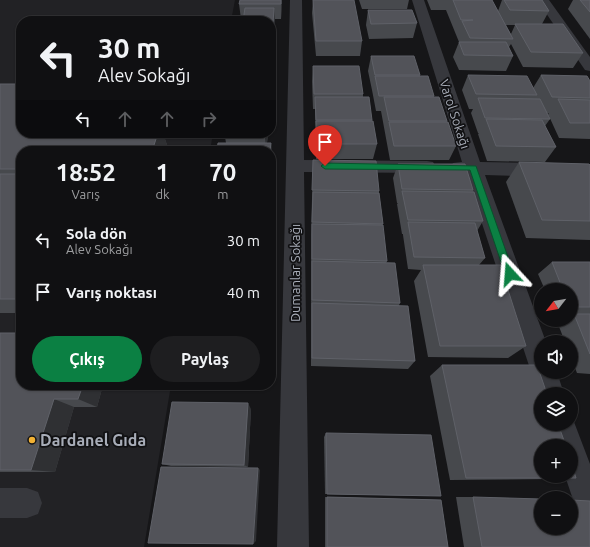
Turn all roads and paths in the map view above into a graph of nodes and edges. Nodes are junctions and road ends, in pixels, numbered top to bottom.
1 (296, 0) edge
2 (418, 0) edge
3 (543, 0) edge
4 (590, 67) edge
5 (295, 166) junction
6 (473, 168) junction
7 (590, 171) edge
8 (534, 344) edge
9 (578, 471) edge
10 (590, 506) edge
11 (293, 547) edge

1 - 5 street, Dumanlar Sokağı
2 - 6 street, Varol Sokağı
3 - 4 street
5 - 6 street
5 - 11 street, Dumanlar Sokağı
6 - 7 street
6 - 8 street, Varol Sokağı
9 - 10 street

